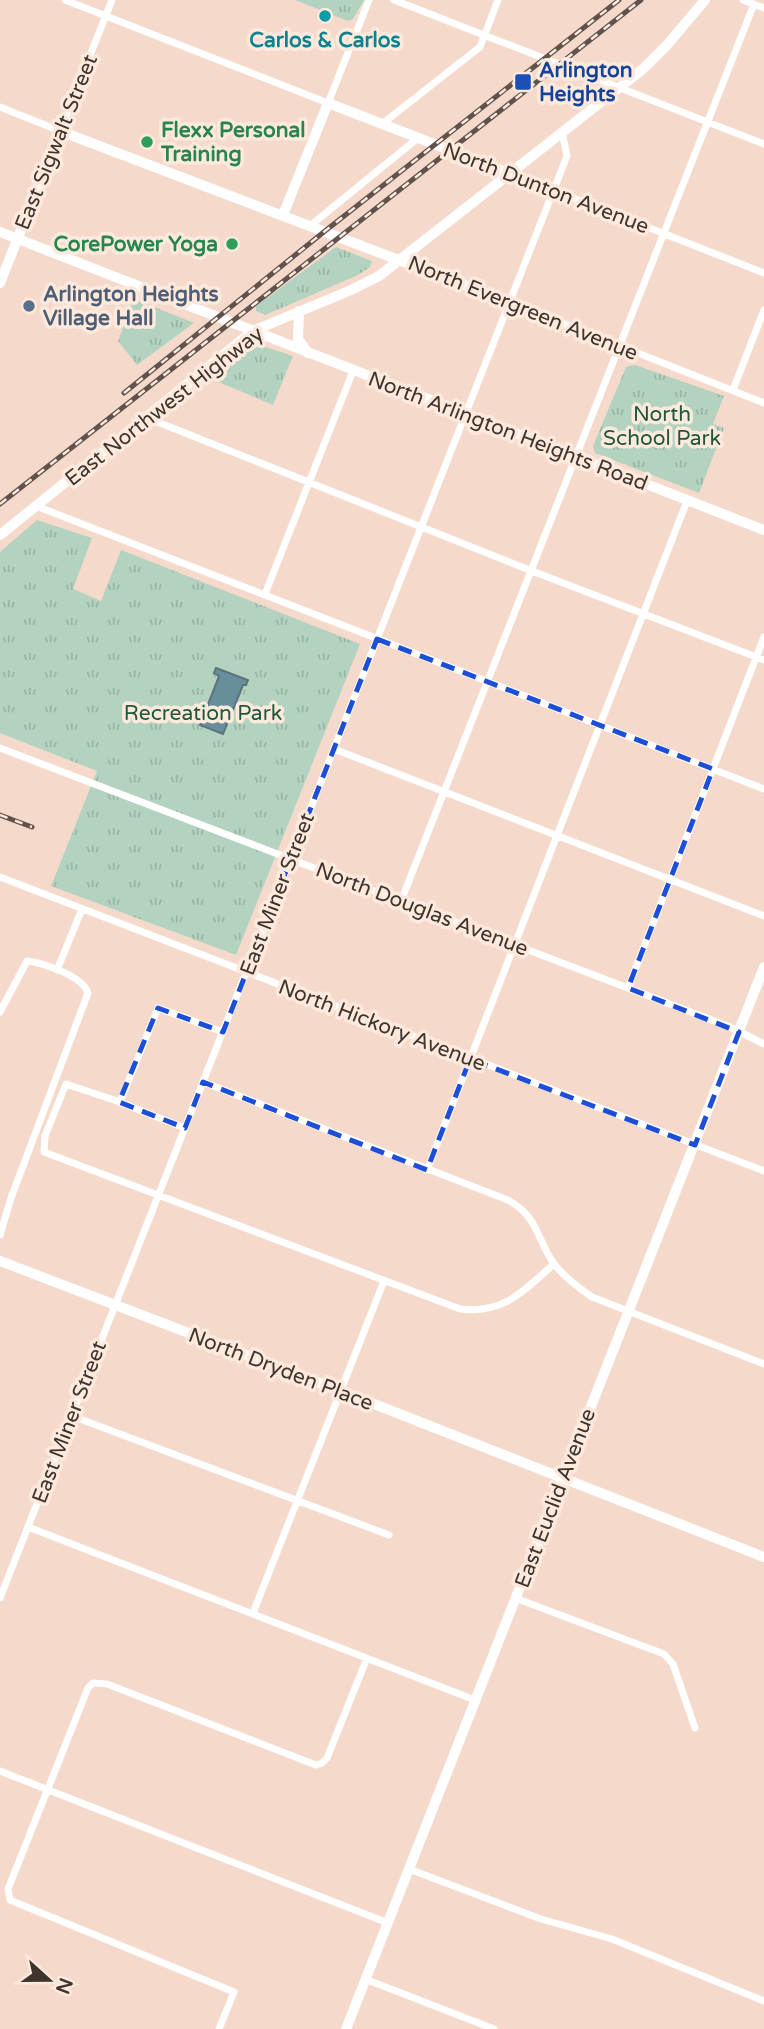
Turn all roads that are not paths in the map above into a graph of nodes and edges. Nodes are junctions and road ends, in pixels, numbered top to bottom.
1 (65, 0) edge
2 (112, 0) edge
3 (369, 0) edge
4 (394, 0) edge
5 (498, 0) edge
6 (705, 0) edge
7 (743, 0) edge
8 (754, 5) junction
9 (764, 8) edge
10 (106, 16) junction
11 (485, 35) junction
12 (618, 87) junction
13 (328, 103) junction
14 (0, 107) edge
15 (708, 123) junction
16 (382, 124) junction
17 (60, 131) junction
18 (562, 132) junction
19 (418, 138) junction
20 (764, 145) edge
21 (509, 173) junction
22 (553, 190) junction
23 (283, 215) junction
24 (311, 226) junction
25 (0, 232) edge
26 (664, 234) junction
27 (18, 239) junction
28 (400, 260) junction
29 (764, 273) edge
30 (0, 283) edge
31 (509, 302) junction
32 (764, 310) edge
33 (299, 311) junction
34 (253, 331) junction
35 (620, 347) junction
36 (308, 353) junction
37 (353, 371) junction
38 (733, 390) junction
39 (764, 402) edge
40 (465, 415) junction
41 (145, 416) junction
42 (576, 458) junction
43 (308, 482) junction
44 (687, 501) junction
45 (36, 506) junction
46 (421, 527) junction
47 (764, 530) edge
48 (0, 535) edge
49 (531, 571) junction
50 (265, 594) junction
51 (644, 612) junction
52 (764, 637) edge
53 (377, 639) junction
54 (760, 659) edge
55 (488, 681) junction
56 (601, 724) junction
57 (0, 748) edge
58 (334, 750) junction
59 (713, 769) junction
60 (764, 789) edge
61 (445, 791) junction
62 (557, 835) junction
63 (290, 859) junction
64 (0, 877) edge
65 (670, 880) junction
66 (401, 901) junction
67 (82, 909) junction
68 (764, 916) edge
69 (515, 945) junction
70 (764, 967) edge
71 (57, 970) junction
72 (246, 972) junction
73 (628, 988) junction
74 (0, 1012) edge
75 (223, 1032) junction
76 (739, 1032) junction
77 (764, 1044) edge
78 (470, 1059) junction
79 (203, 1082) junction
80 (119, 1102) junction
81 (185, 1128) junction
82 (695, 1145) junction
83 (427, 1170) junction
84 (764, 1171) edge
85 (158, 1196) junction
86 (0, 1236) edge
87 (0, 1261) edge
88 (554, 1264) junction
89 (384, 1281) junction
90 (115, 1305) junction
91 (629, 1311) junction
92 (764, 1364) edge
93 (341, 1391) junction
94 (72, 1416) junction
95 (561, 1479) junction
96 (298, 1501) junction
97 (28, 1527) junction
98 (389, 1535) dead end
99 (764, 1557) edge
100 (0, 1598) edge
101 (515, 1598) junction
102 (253, 1613) junction
103 (367, 1658) junction
104 (475, 1700) junction
105 (695, 1728) dead end
106 (0, 1771) edge
107 (49, 1789) junction
108 (409, 1869) junction
109 (388, 1923) junction
110 (365, 1979) junction
111 (764, 2001) edge
112 (219, 2029) edge
113 (346, 2029) edge
114 (494, 2029) edge

1 - 10 street
2 - 10 street, East Sigwalt Street
3 - 13 street
4 - 11 street
5 - 11 street
6 - 12 main road, East Northwest Highway
7 - 8 street
8 - 9 street
8 - 15 street
10 - 13 street
10 - 17 street, East Sigwalt Street
11 - 12 street
11 - 16 street
12 - 15 street
12 - 18 main road, East Northwest Highway
13 - 16 street, North Dunton Avenue
13 - 23 street
14 - 17 street
15 - 20 street
15 - 26 street
16 - 19 street, North Dunton Avenue
17 - 23 street, North Evergreen Avenue
17 - 27 street, East Sigwalt Street
18 - 21 main road, East Northwest Highway
18 - 22 street, East Miner Street
19 - 21 street, North Dunton Avenue
19 - 24 street
21 - 22 street, North Dunton Avenue
21 - 28 main road, East Northwest Highway
22 - 26 street, North Dunton Avenue
22 - 31 street, East Miner Street
23 - 24 street, North Evergreen Avenue
24 - 28 street, North Evergreen Avenue
25 - 27 street, North Arlington Heights Road
26 - 29 street, North Dunton Avenue
26 - 35 street
27 - 30 street, East Sigwalt Street
27 - 34 street, North Arlington Heights Road
28 - 31 street, North Evergreen Avenue
28 - 33 main road, East Northwest Highway
31 - 35 street, North Evergreen Avenue
31 - 40 street, East Miner Street
32 - 38 street
33 - 34 main road, East Northwest Highway
33 - 36 main road
34 - 36 street, North Arlington Heights Road
34 - 41 main road, East Northwest Highway
35 - 38 street, North Evergreen Avenue
35 - 42 street
36 - 37 street, North Arlington Heights Road
37 - 40 street, North Arlington Heights Road
37 - 43 street
38 - 39 street, North Evergreen Avenue
40 - 42 street, North Arlington Heights Road
40 - 46 street, East Miner Street
41 - 43 street
41 - 45 main road, East Northwest Highway
42 - 44 street, North Arlington Heights Road
42 - 49 street
43 - 46 street
43 - 50 street
44 - 47 street, North Arlington Heights Road
44 - 51 street
45 - 48 main road, East Northwest Highway
45 - 50 street
46 - 49 street
46 - 53 street, East Miner Street
49 - 51 street
49 - 55 street
50 - 53 street
51 - 54 street
51 - 56 street
52 - 54 street
53 - 55 street
53 - 58 street, East Miner Street
54 - 59 street
55 - 56 street
55 - 61 street
56 - 59 street
56 - 62 street
57 - 63 street, North Douglas Avenue
58 - 61 street
58 - 63 street, East Miner Street
59 - 60 street
59 - 65 street
61 - 62 street
61 - 66 street
62 - 65 street
62 - 69 street
63 - 66 street, North Douglas Avenue
63 - 72 street, East Miner Street
64 - 67 street, North Hickory Avenue
65 - 68 street
65 - 73 street
66 - 69 street, North Douglas Avenue
67 - 71 street
67 - 72 street, North Hickory Avenue
69 - 73 street, North Douglas Avenue
69 - 78 street
70 - 76 street, East Euclid Avenue
71 - 74 street
71 - 86 street
72 - 75 street, East Miner Street
72 - 78 street, North Hickory Avenue
73 - 76 street, North Douglas Avenue
75 - 79 street, East Miner Street
75 - 80 street
76 - 77 street, North Douglas Avenue
76 - 82 street, East Euclid Avenue
78 - 82 street, North Hickory Avenue
78 - 83 street
79 - 81 street, East Miner Street
79 - 83 street
80 - 81 street
80 - 85 street
81 - 85 street, East Miner Street
82 - 84 street, North Hickory Avenue
82 - 91 street, East Euclid Avenue
83 - 88 street
85 - 89 street
85 - 90 street, East Miner Street
87 - 90 street, North Dryden Place
88 - 89 street
88 - 91 street
89 - 93 street
90 - 93 street, North Dryden Place
90 - 94 street, East Miner Street
91 - 92 street
91 - 95 street, East Euclid Avenue
93 - 95 street, North Dryden Place
93 - 96 street
94 - 96 street
94 - 97 street, East Miner Street
95 - 99 street, North Dryden Place
95 - 101 street, East Euclid Avenue
96 - 98 street
96 - 102 street
97 - 100 street, East Miner Street
97 - 102 street
101 - 104 street, East Euclid Avenue
101 - 105 street
102 - 103 street
103 - 104 street
103 - 107 street
104 - 108 street, East Euclid Avenue
106 - 107 street
107 - 109 street
107 - 112 street
108 - 109 street, East Euclid Avenue
108 - 111 street
109 - 110 street, East Euclid Avenue
110 - 113 street, East Euclid Avenue
110 - 114 street

